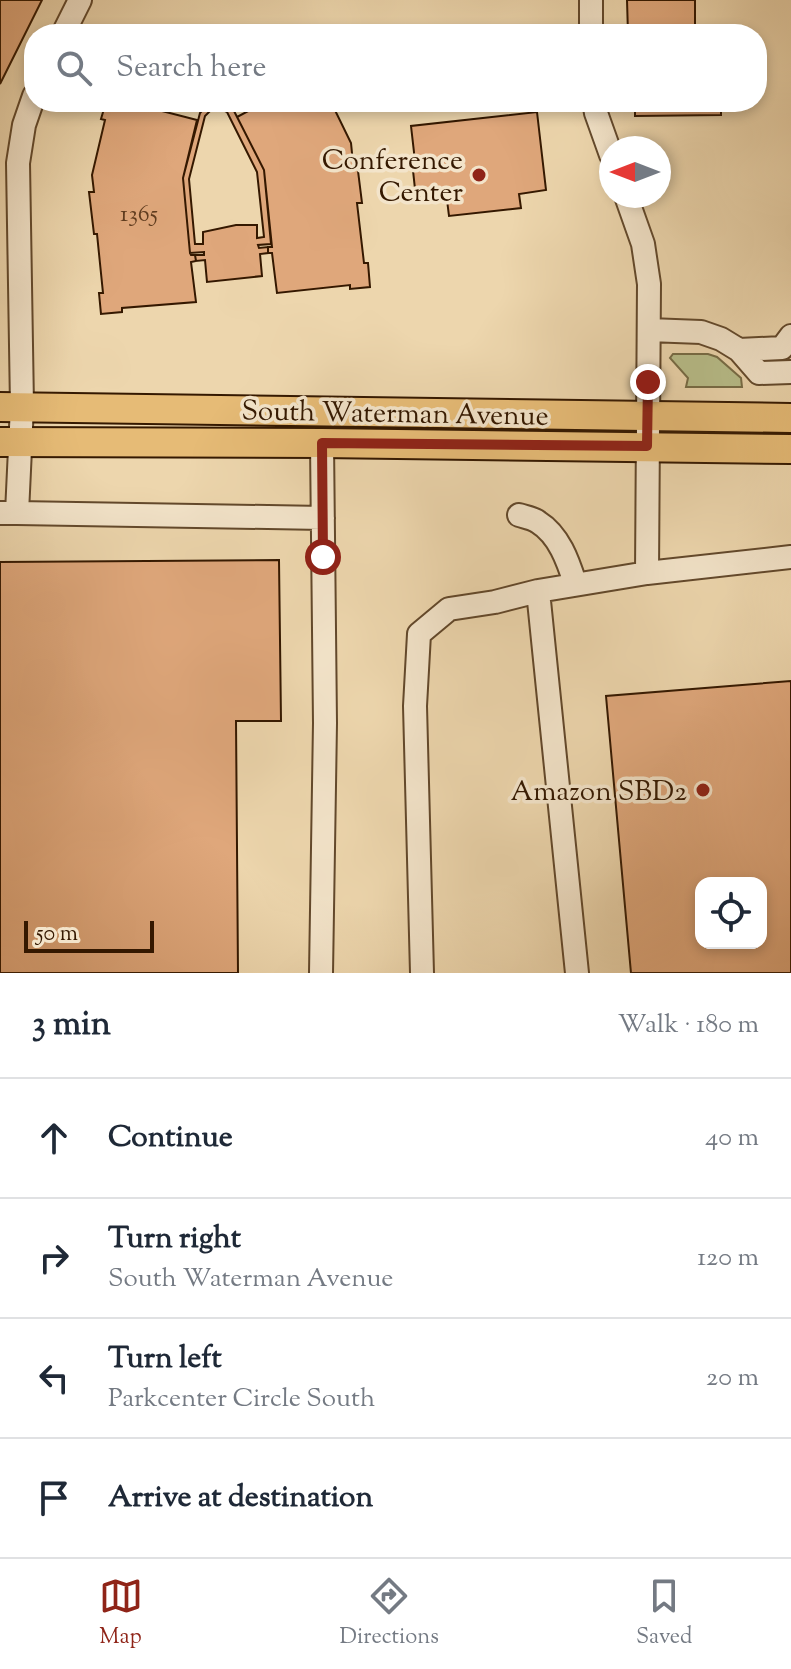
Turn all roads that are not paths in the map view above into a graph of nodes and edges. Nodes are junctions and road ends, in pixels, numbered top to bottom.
1 (80, 0) edge
2 (591, 0) edge
3 (68, 24) edge
4 (591, 24) edge
5 (28, 112) edge
6 (596, 112) edge
7 (604, 136) edge
8 (630, 208) edge
9 (649, 330) junction
10 (791, 336) edge
11 (739, 350) junction
12 (791, 372) edge
13 (11, 406) edge
14 (648, 416) junction
15 (791, 418) edge
16 (10, 442) edge
17 (322, 443) junction
18 (647, 446) junction
19 (791, 449) edge
20 (8, 513) edge
21 (519, 515) dead end
22 (323, 518) junction
23 (791, 557) edge
24 (647, 573) junction
25 (575, 583) junction
26 (538, 591) junction
27 (321, 973) edge
28 (422, 973) edge
29 (577, 973) edge

1 - 3 street
2 - 4 street
5 - 13 street
6 - 7 street
8 - 9 street
9 - 11 street
9 - 14 street
10 - 11 street
11 - 12 street
13 - 14 main road, South Waterman Avenue
13 - 16 street
14 - 15 main road, South Waterman Avenue
14 - 18 street
16 - 17 main road, South Waterman Avenue
16 - 20 street
17 - 18 main road, South Waterman Avenue
17 - 22 street
18 - 19 main road, South Waterman Avenue
18 - 24 street
20 - 22 street
21 - 25 street
22 - 27 street
23 - 24 street
24 - 25 street
25 - 26 street
26 - 28 street
26 - 29 street

